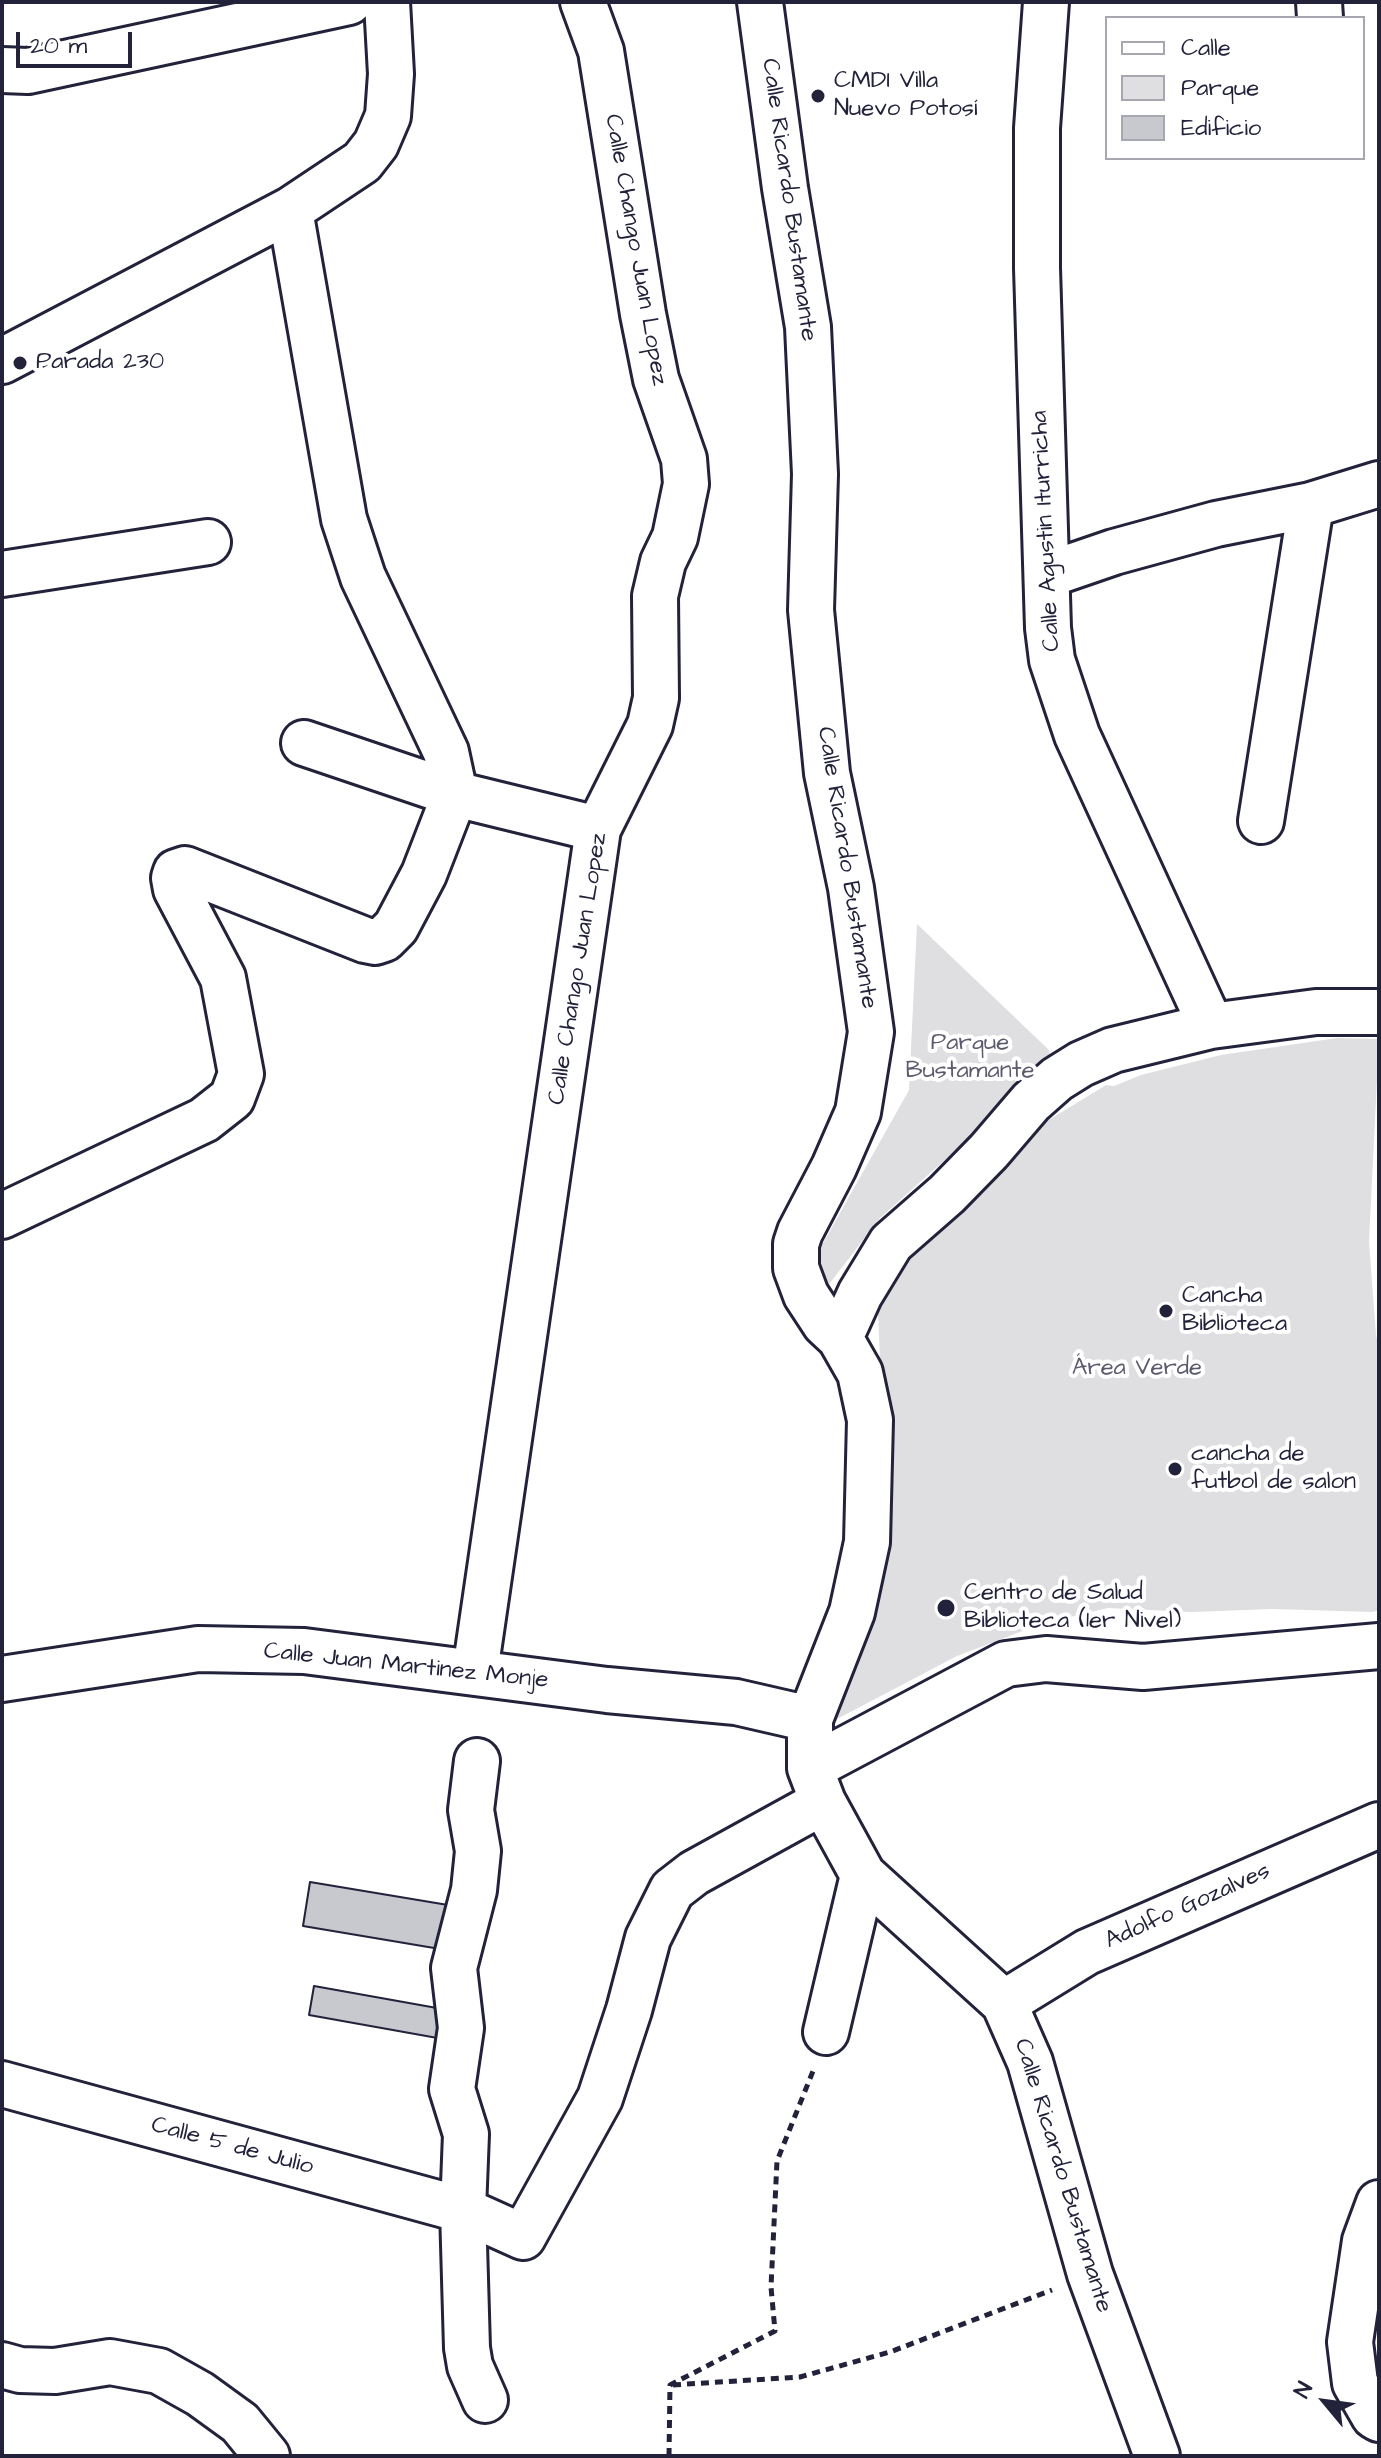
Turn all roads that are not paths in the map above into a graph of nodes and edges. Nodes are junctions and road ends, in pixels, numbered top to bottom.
1 (349, 2) edge
2 (387, 2) edge
3 (583, 2) edge
4 (760, 2) edge
5 (1046, 2) edge
6 (2, 70) edge
7 (290, 210) junction
8 (2, 361) edge
9 (1379, 484) edge
10 (1311, 505) junction
11 (208, 542) dead end
12 (2, 574) edge
13 (1047, 575) junction
14 (304, 743) dead end
15 (455, 794) junction
16 (1261, 821) dead end
17 (598, 829) junction
18 (1379, 1012) edge
19 (1211, 1026) junction
20 (2, 1216) edge
21 (840, 1338) junction
22 (1379, 1646) edge
23 (475, 1672) junction
24 (2, 1679) edge
25 (810, 1719) junction
26 (477, 1761) dead end
27 (816, 1785) junction
28 (1379, 1825) edge
29 (863, 1875) junction
30 (1004, 2003) junction
31 (826, 2032) road end
32 (2, 2084) edge
33 (1379, 2203) edge
34 (463, 2210) junction
35 (2, 2365) edge
36 (485, 2400) dead end
37 (1379, 2419) edge
38 (267, 2456) edge
39 (1157, 2456) edge

1 - 6 street
2 - 7 street
3 - 17 street, Calle Chango Juan Lopez
4 - 21 street, Calle Ricardo Bustamante
5 - 13 street, Calle Agustin Iturricha
7 - 8 street
7 - 15 street
9 - 10 street
10 - 13 street
10 - 16 street
11 - 12 street
13 - 19 street, Calle Agustin Iturricha
14 - 15 street
15 - 17 street
15 - 20 street
17 - 23 street, Calle Chango Juan Lopez
18 - 19 street
19 - 21 street
21 - 25 street, Calle Ricardo Bustamante
22 - 27 street
23 - 24 street, Calle Juan Martinez Monje
23 - 25 street, Calle Juan Martinez Monje
25 - 27 street, Calle Ricardo Bustamante
26 - 34 street
27 - 29 street, Calle Ricardo Bustamante
27 - 34 street, Calle 5 de Julio
28 - 30 street, Adolfo Gozalves
29 - 30 street, Calle Ricardo Bustamante
29 - 31 street
30 - 39 street, Calle Ricardo Bustamante
32 - 34 street, Calle 5 de Julio
33 - 37 street
34 - 36 street
35 - 38 street

